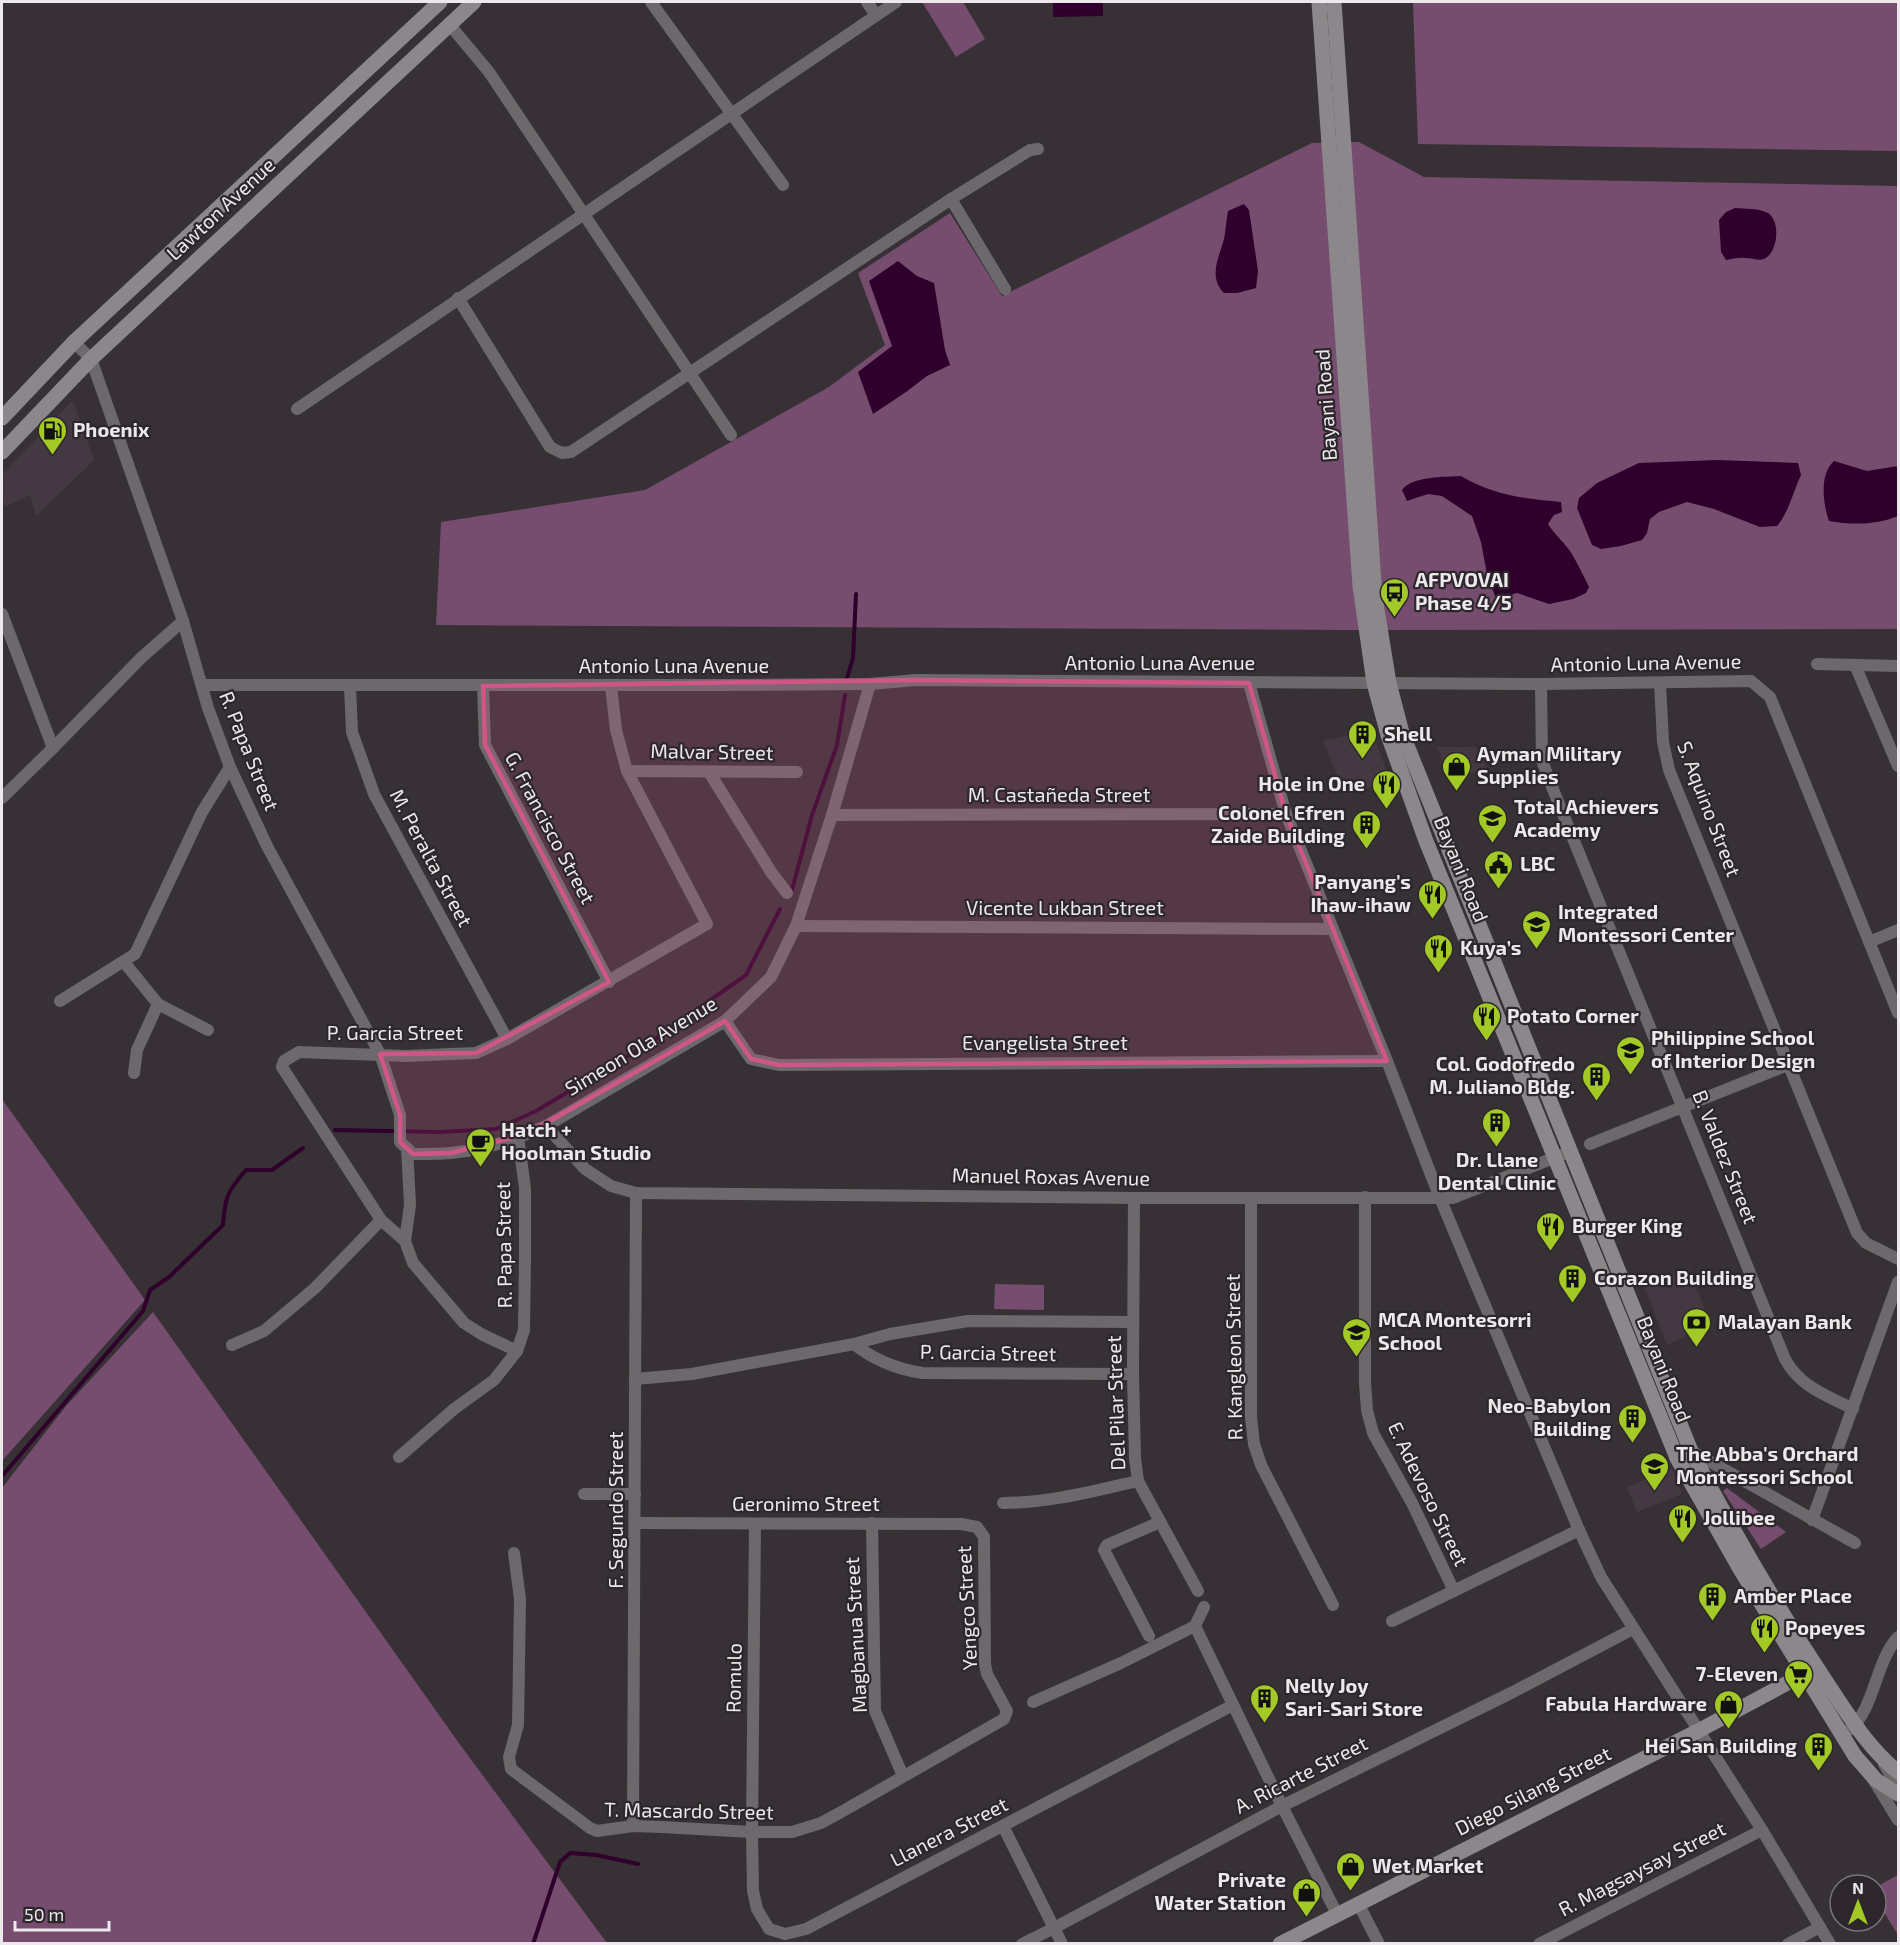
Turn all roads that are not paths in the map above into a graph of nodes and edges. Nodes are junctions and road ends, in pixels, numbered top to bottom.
1 (440, 2) edge
2 (474, 2) edge
3 (651, 2) edge
4 (867, 2) edge
5 (896, 2) edge
6 (1319, 2) edge
7 (1334, 2) edge
8 (876, 15) junction
9 (449, 24) junction
10 (731, 113) junction
11 (1038, 149) dead end
12 (783, 185) dead end
13 (951, 199) junction
14 (584, 215) junction
15 (1005, 289) dead end
16 (458, 298) junction
17 (74, 342) junction
18 (91, 359) junction
19 (689, 373) junction
20 (297, 409) dead end
21 (2, 418) edge
22 (731, 435) dead end
23 (2, 452) edge
24 (2, 614) edge
25 (183, 621) junction
26 (1817, 664) dead end
27 (1855, 665) junction
28 (1899, 666) edge
29 (1249, 683) junction
30 (1381, 683) junction
31 (1660, 683) junction
32 (870, 684) junction
33 (1541, 684) junction
34 (202, 685) junction
35 (350, 686) junction
36 (483, 686) junction
37 (610, 686) junction
38 (53, 748) junction
39 (230, 766) junction
40 (1899, 766) edge
41 (627, 771) junction
42 (709, 772) junction
43 (797, 772) dead end
44 (2, 780) edge
45 (4, 795) edge
46 (1286, 814) junction
47 (832, 815) junction
48 (786, 893) dead end
49 (796, 926) junction
50 (1334, 929) junction
51 (1899, 930) edge
52 (1869, 942) junction
53 (124, 962) junction
54 (609, 982) junction
55 (60, 1001) dead end
56 (158, 1004) junction
57 (1899, 1013) edge
58 (725, 1021) junction
59 (208, 1030) dead end
60 (507, 1039) junction
61 (380, 1054) junction
62 (1387, 1061) junction
63 (1790, 1064) junction
64 (134, 1073) dead end
65 (1683, 1106) junction
66 (546, 1125) junction
67 (518, 1137) junction
68 (1590, 1144) dead end
69 (403, 1145) junction
70 (1571, 1151) junction
71 (1556, 1157) junction
72 (636, 1193) junction
73 (1365, 1197) junction
74 (1134, 1198) junction
75 (1251, 1198) junction
76 (1440, 1198) junction
77 (381, 1220) junction
78 (405, 1241) junction
79 (1899, 1259) edge
80 (1899, 1282) edge
81 (1133, 1322) junction
82 (854, 1344) junction
83 (232, 1346) dead end
84 (517, 1351) junction
85 (1133, 1374) junction
86 (635, 1379) junction
87 (1853, 1409) junction
88 (1684, 1454) junction
89 (399, 1456) dead end
90 (1138, 1481) junction
91 (584, 1494) dead end
92 (635, 1494) junction
93 (1003, 1503) dead end
94 (1812, 1520) junction
95 (1160, 1522) junction
96 (635, 1523) junction
97 (872, 1523) junction
98 (755, 1524) junction
99 (977, 1527) joint
100 (1579, 1530) junction
101 (1855, 1542) dead end
102 (514, 1553) dead end
103 (1198, 1591) dead end
104 (1454, 1591) junction
105 (1333, 1605) dead end
106 (1204, 1607) dead end
107 (1392, 1621) dead end
108 (1195, 1626) junction
109 (1633, 1629) junction
110 (1149, 1636) dead end
111 (1899, 1637) edge
112 (1804, 1674) junction
113 (1033, 1702) dead end
114 (1233, 1705) junction
115 (1004, 1719) joint
116 (1855, 1725) junction
117 (1698, 1731) junction
118 (1842, 1735) junction
119 (1877, 1753) junction
120 (1899, 1772) edge
121 (1869, 1773) junction
122 (903, 1776) junction
123 (1899, 1788) edge
124 (1899, 1794) edge
125 (1282, 1806) junction
126 (1899, 1820) edge
127 (633, 1826) junction
128 (1004, 1826) junction
129 (1762, 1830) junction
130 (752, 1832) junction
131 (1358, 1903) junction
132 (1336, 1914) junction
133 (1820, 1927) junction
134 (1054, 1928) junction
135 (1022, 1944) edge
136 (1062, 1944) edge
137 (1280, 1944) edge
138 (1379, 1944) edge
139 (1539, 1944) edge
140 (1788, 1944) edge
141 (1830, 1944) edge

1 - 17 main road, Lawton Avenue
2 - 9 main road, Lawton Avenue
3 - 10 street
4 - 8 street
5 - 8 street
6 - 30 main road, Bayani Road
7 - 30 main road, Bayani Road
8 - 10 street
9 - 14 street
9 - 18 main road, Lawton Avenue
10 - 12 street
10 - 14 street
11 - 13 street
13 - 15 street
13 - 19 street
14 - 16 street
14 - 19 street
16 - 19 street
16 - 20 street
17 - 18 street
17 - 21 main road, Lawton Avenue
18 - 23 main road, Lawton Avenue
18 - 25 street, R. Papa Street
19 - 22 street
24 - 38 street
25 - 34 street, R. Papa Street
25 - 38 street
26 - 27 street
27 - 28 street
27 - 40 street
29 - 30 street, Antonio Luna Avenue
29 - 32 street, Antonio Luna Avenue
29 - 46 street
30 - 33 street, Antonio Luna Avenue
30 - 70 main road, Bayani Road
30 - 71 main road, Bayani Road
31 - 33 street, Antonio Luna Avenue
31 - 52 street, Antonio Luna Avenue
31 - 63 street, S. Aquino Street
32 - 37 street, Antonio Luna Avenue
32 - 47 street, Simeon Ola Avenue
33 - 65 street, B. Valdez Street
34 - 35 street, Antonio Luna Avenue
34 - 39 street, R. Papa Street
35 - 36 street, Antonio Luna Avenue
35 - 60 street, M. Peralta Street
36 - 37 street, Antonio Luna Avenue
36 - 54 street, G. Francisco Street
37 - 41 street, P. Garcia Street
38 - 45 street
39 - 53 street
39 - 61 street, R. Papa Street
41 - 42 street, Malvar Street
41 - 54 street, P. Garcia Street
42 - 43 street, Malvar Street
42 - 48 street
44 - 45 street
46 - 47 street, M. Castañeda Street
46 - 50 street
47 - 49 street, Simeon Ola Avenue
49 - 50 street, Vicente Lukban Street
49 - 58 street, Simeon Ola Avenue
50 - 62 street
51 - 52 street
52 - 57 street, Antonio Luna Avenue
53 - 55 street
53 - 56 street
54 - 60 street, P. Garcia Street
56 - 59 street
56 - 64 street
58 - 62 street, Evangelista Street
58 - 66 street, Simeon Ola Avenue
60 - 61 street, P. Garcia Street
61 - 69 street, R. Papa Street
61 - 77 street, P. Garcia Street
62 - 76 street
63 - 65 street
63 - 79 street, S. Aquino Street
65 - 68 street
65 - 87 street, B. Valdez Street
66 - 67 street, Simeon Ola Avenue
66 - 72 street, Manuel Roxas Avenue
67 - 69 street, Simeon Ola Avenue
67 - 84 street, R. Papa Street
69 - 78 street, R. Papa Street
70 - 71 street, Manuel Roxas Avenue
70 - 88 main road, Bayani Road
71 - 76 street, Manuel Roxas Avenue
71 - 88 main road, Bayani Road
72 - 74 street, Manuel Roxas Avenue
72 - 86 street, F. Segundo Street
73 - 75 street, Manuel Roxas Avenue
73 - 76 street, Manuel Roxas Avenue
73 - 104 street, E. Adevoso Street
74 - 75 street, Manuel Roxas Avenue
74 - 81 street, Del Pilar Street
75 - 105 street, R. Kangleon Street
76 - 100 street
77 - 78 street, P. Garcia Street
77 - 83 street
78 - 84 street, P. Garcia Street
80 - 87 street
81 - 82 street
81 - 85 street, Del Pilar Street
82 - 85 street, P. Garcia Street
82 - 86 street
84 - 89 street
85 - 90 street, Del Pilar Street
86 - 92 street, F. Segundo Street
87 - 94 street
88 - 94 street
88 - 112 main road, Bayani Road
88 - 116 main road, Bayani Road
90 - 93 street
90 - 95 street, Del Pilar Street
91 - 92 street
92 - 96 street, F. Segundo Street
94 - 101 street
95 - 103 street, Del Pilar Street
95 - 110 street
96 - 98 street, Geronimo Street
96 - 127 street, F. Segundo Street
97 - 98 street, Geronimo Street
97 - 99 street, Geronimo Street
97 - 122 street, Magbanua Street
98 - 130 street, Romulo
99 - 115 street, Yengco Street
100 - 104 street
100 - 109 street
102 - 127 street, T. Mascardo Street
104 - 107 street
106 - 108 street
108 - 113 street
108 - 114 street
109 - 117 street
109 - 125 street, A. Ricarte Street
111 - 116 street
112 - 117 main road, Diego Silang Street
112 - 118 main road, Bayani Road
114 - 125 street
114 - 128 street, Llanera Street
115 - 122 street, T. Mascardo Street
116 - 118 street
116 - 119 main road, Bayani Road
117 - 129 street
117 - 131 main road, Diego Silang Street
118 - 121 main road, Bayani Road
119 - 120 main road, Bayani Road
119 - 123 street
121 - 124 main road, Bayani Road
121 - 126 street
122 - 130 street, T. Mascardo Street
125 - 132 street
125 - 134 street, A. Ricarte Street
127 - 130 street, T. Mascardo Street
128 - 130 street, Llanera Street
128 - 134 street
129 - 133 street
129 - 139 street, R. Magsaysay Street
131 - 132 main road, Diego Silang Street
131 - 138 street
132 - 137 main road, Diego Silang Street
133 - 140 street
133 - 141 street
134 - 135 street, A. Ricarte Street
134 - 136 street

